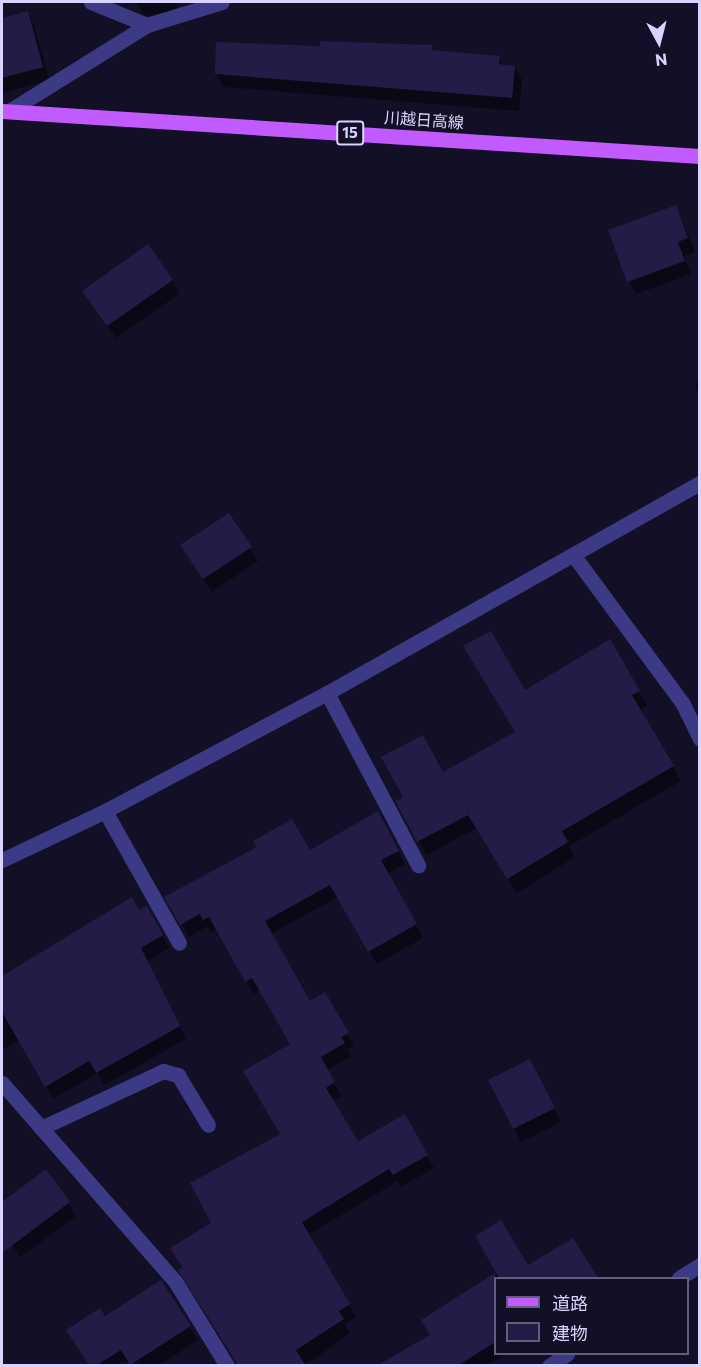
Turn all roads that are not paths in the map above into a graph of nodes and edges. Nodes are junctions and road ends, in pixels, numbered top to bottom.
1 (91, 2) edge
2 (222, 2) edge
3 (147, 25) junction
4 (5, 111) edge
5 (699, 156) edge
6 (699, 483) edge
7 (574, 556) junction
8 (327, 693) junction
9 (699, 739) edge
10 (105, 810) junction
11 (2, 860) edge
12 (418, 865) dead end
13 (179, 943) dead end
14 (2, 1083) edge
15 (208, 1125) dead end
16 (41, 1128) junction
17 (699, 1265) edge
18 (681, 1277) edge
19 (564, 1355) edge
20 (227, 1365) edge
21 (549, 1365) edge

1 - 3 street
2 - 3 street
3 - 4 street
4 - 5 main road, 川越日高線 / 15
6 - 7 street
7 - 8 street
7 - 9 street
8 - 10 street
8 - 12 street
10 - 11 street
10 - 13 street
14 - 16 street
15 - 16 street
16 - 20 street
17 - 18 street
19 - 21 street

